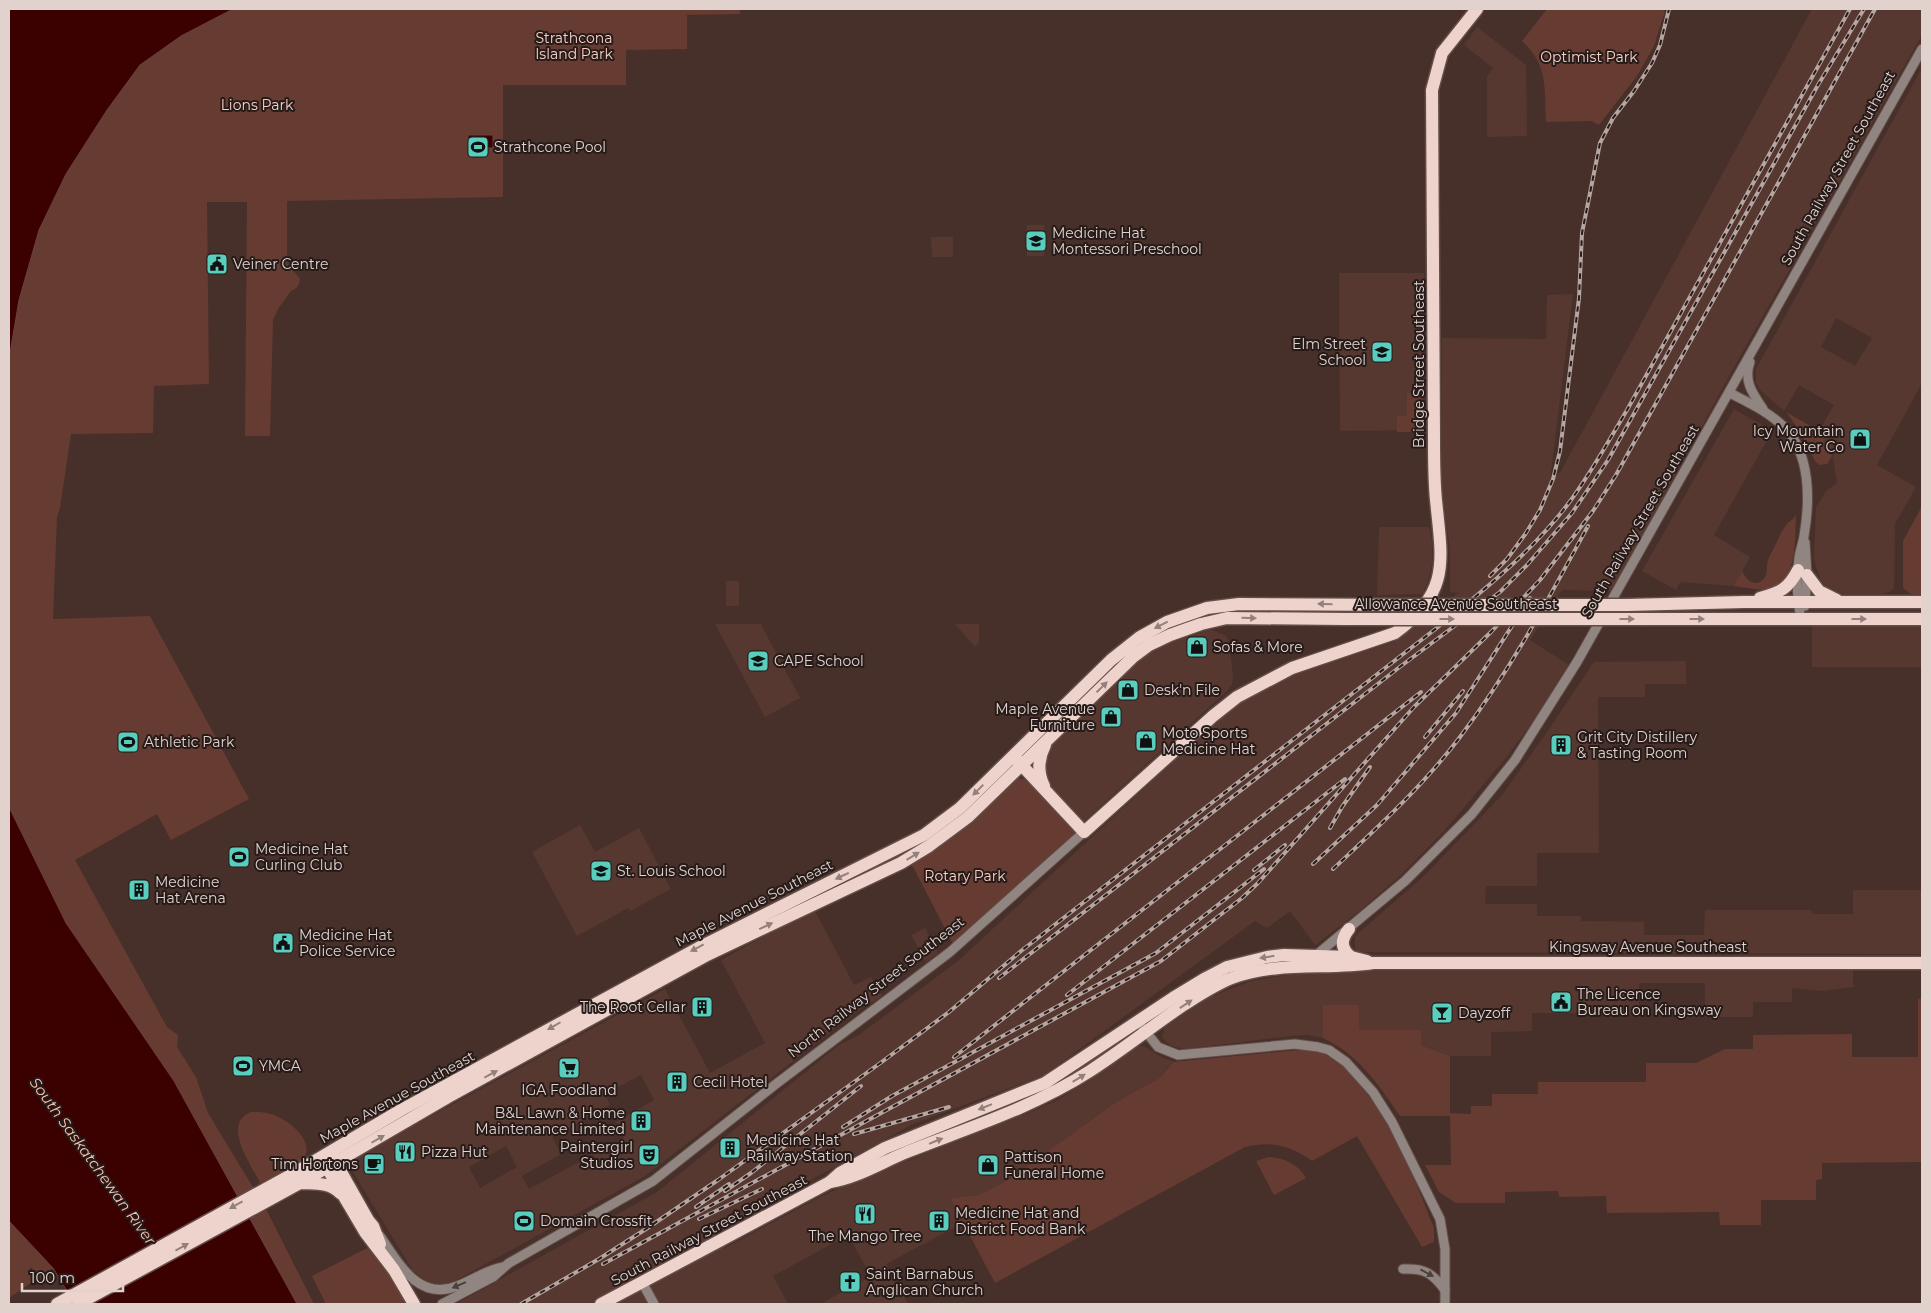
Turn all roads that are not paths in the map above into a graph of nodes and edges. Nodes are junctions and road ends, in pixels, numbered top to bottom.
1 (1477, 9) edge
2 (1922, 49) edge
3 (1761, 335) junction
4 (1730, 392) junction
5 (1765, 412) junction
6 (1803, 572) junction
7 (1744, 602) junction
8 (1802, 602) junction
9 (1922, 602) edge
10 (1847, 603) junction
11 (1207, 608) joint
12 (1801, 618) junction
13 (1922, 619) edge
14 (1201, 624) joint
15 (1405, 625) joint
16 (1054, 734) junction
17 (1013, 755) junction
18 (1022, 765) junction
19 (1046, 791) junction
20 (1084, 832) junction
21 (1349, 929) junction
22 (1315, 955) junction
23 (1351, 957) junction
24 (1373, 962) junction
25 (1922, 963) edge
26 (1304, 966) junction
27 (1142, 1026) junction
28 (328, 1160) junction
29 (300, 1184) junction
30 (282, 1186) junction
31 (342, 1195) junction
32 (373, 1226) junction
33 (504, 1267) junction
34 (1403, 1269) dead end
35 (394, 1270) junction
36 (642, 1282) junction
37 (1445, 1290) junction
38 (57, 1304) edge
39 (78, 1304) edge
40 (414, 1304) edge
41 (442, 1304) edge
42 (602, 1304) edge
43 (654, 1304) edge
44 (1445, 1304) edge

1 - 15 main road, Bridge Street Southeast
2 - 3 street, South Railway Street Southeast
3 - 4 street, South Railway Street Southeast
3 - 5 street
4 - 5 street
4 - 21 street, South Railway Street Southeast
5 - 6 street
6 - 7 main road
6 - 8 street
6 - 10 main road
7 - 8 main road, Allowance Avenue Southeast
7 -> 11 main road, Allowance Avenue Southeast, bridge
8 - 10 main road, Allowance Avenue Southeast
8 - 12 street
9 - 10 main road, Allowance Avenue Southeast
11 -> 17 main road, Maple Avenue Southeast
12 -> 13 main road, Allowance Avenue Southeast
14 -> 12 main road, Allowance Avenue Southeast, bridge
16 -> 14 main road, Maple Avenue Southeast
15 - 20 main road, North Railway Street Southeast
16 - 18 main road, Maple Avenue Southeast
16 - 19 main road
17 - 18 main road
17 -> 28 main road, Maple Avenue Southeast
18 - 19 main road
28 -> 18 main road, Maple Avenue Southeast
19 - 20 main road
20 - 33 street, North Railway Street Southeast
21 - 22 street, South Railway Street Southeast
21 - 23 main road
22 - 23 main road, Kingsway Avenue Southeast
22 - 26 street, South Railway Street Southeast
22 -> 27 main road, South Railway Street Southeast
23 - 24 main road, Kingsway Avenue Southeast
24 - 25 main road, Kingsway Avenue Southeast
24 - 26 main road, Kingsway Avenue Southeast
27 -> 26 main road, South Railway Street Southeast
27 - 36 main road, South Railway Street Southeast
27 - 37 street
28 - 29 main road, Maple Avenue Southeast
28 - 30 main road, Maple Avenue Southeast
28 - 31 main road
28 - 32 main road
29 - 30 main road, Maple Avenue Southeast
29 - 31 main road
30 -> 38 main road
39 -> 30 main road
31 - 35 main road
33 -> 32 street, North Railway Street Southeast
32 - 35 main road
33 - 41 street, North Railway Street Southeast
34 -> 37 street
35 - 40 main road
36 - 42 main road, South Railway Street Southeast
36 - 43 street
37 - 44 street

